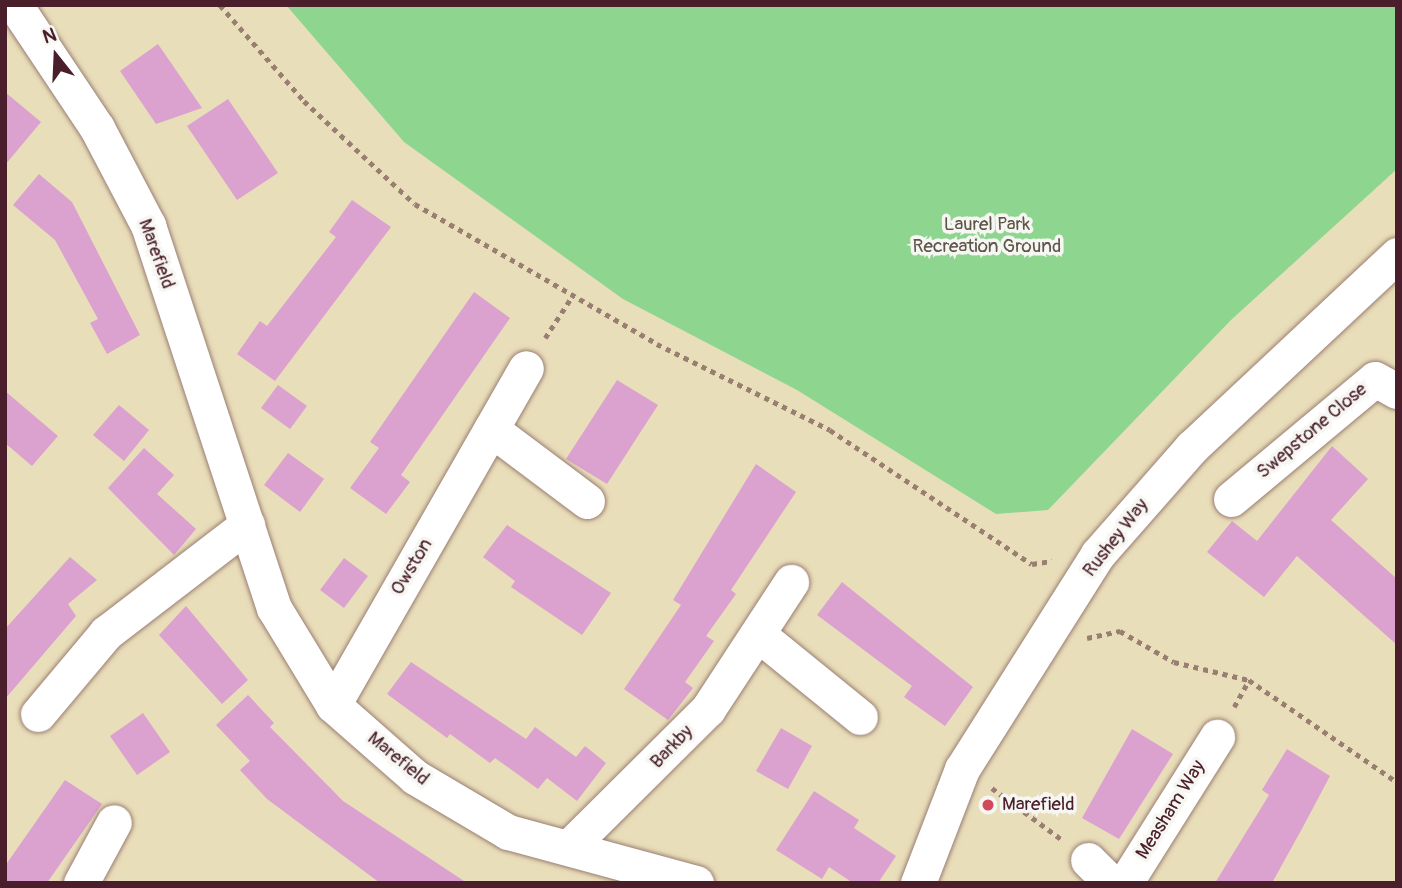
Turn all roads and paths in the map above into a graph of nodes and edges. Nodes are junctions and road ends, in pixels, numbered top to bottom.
1 (15, 5) edge
2 (219, 5) edge
3 (1397, 255) edge
4 (573, 295) junction
5 (526, 368) joint
6 (1397, 391) edge
7 (491, 429) junction
8 (1231, 499) dead end
9 (587, 501) dead end
10 (247, 525) junction
11 (1031, 564) dead end
12 (791, 582) dead end
13 (1119, 631) dead end
14 (759, 635) junction
15 (333, 705) junction
16 (38, 714) dead end
17 (860, 717) dead end
18 (1217, 737) dead end
19 (962, 769) junction
20 (1397, 782) edge
21 (114, 822) dead end
22 (569, 846) junction
23 (1100, 871) edge
24 (81, 883) edge
25 (696, 883) edge
26 (918, 883) edge
27 (1125, 883) edge

1 - 10 street, Marefield
2 - 4 path
3 - 19 street, Rushey Way
4 - 5 path
4 - 11 path
5 - 7 street, Owston
6 - 8 street, Swepstone Close
7 - 9 street
7 - 15 street, Owston
10 - 15 street, Marefield
10 - 16 street
12 - 14 street, Barkby
13 - 20 path
14 - 17 street
14 - 22 street, Barkby
15 - 22 street, Marefield
18 - 27 street, Measham Way
19 - 23 path
19 - 26 street, Rushey Way
21 - 24 street
22 - 25 street, Marefield

